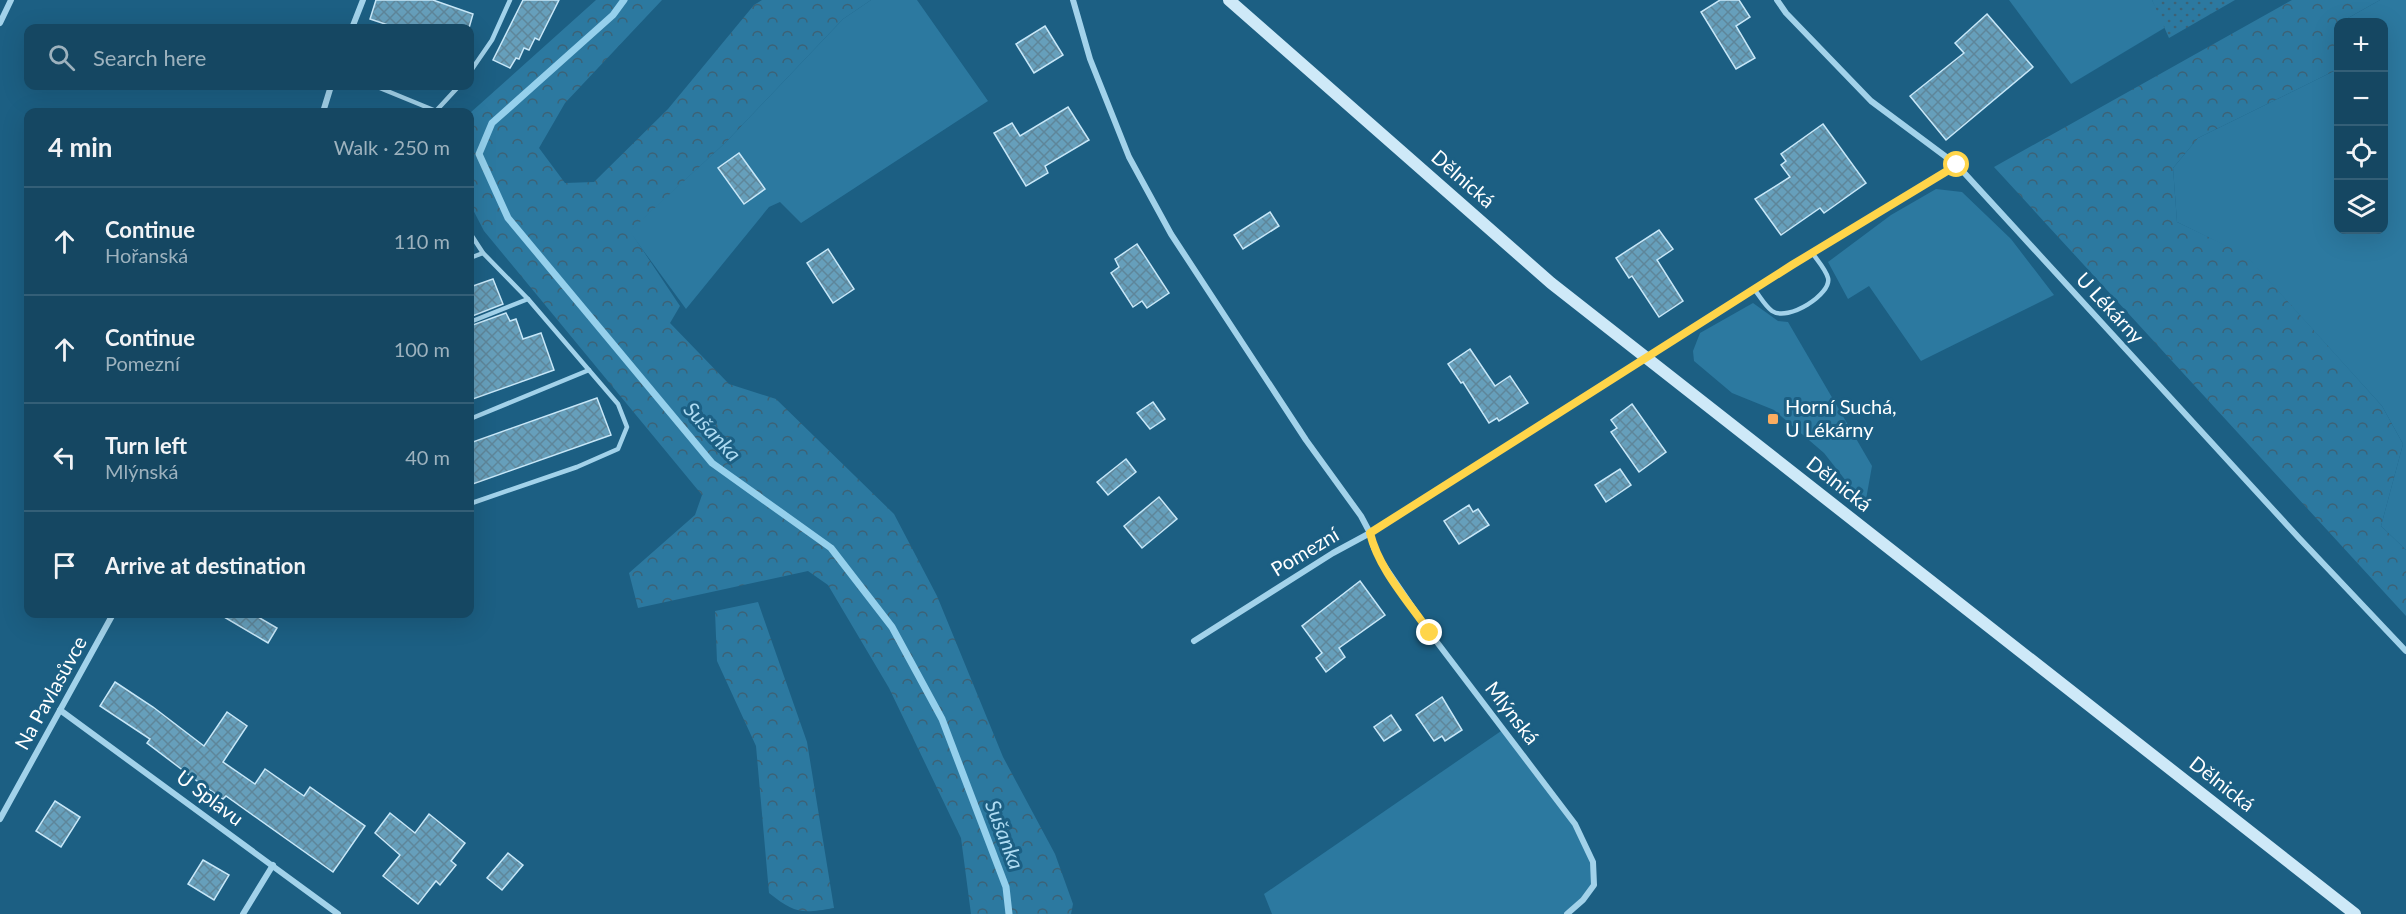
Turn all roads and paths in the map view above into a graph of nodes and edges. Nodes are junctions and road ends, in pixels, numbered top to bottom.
1 (11, 0) edge
2 (363, 0) edge
3 (510, 0) edge
4 (1073, 0) edge
5 (1229, 0) edge
6 (1777, 0) edge
7 (0, 23) edge
8 (354, 24) edge
9 (474, 66) edge
10 (331, 90) edge
11 (384, 90) edge
12 (455, 90) edge
13 (324, 108) edge
14 (427, 108) edge
15 (440, 108) edge
16 (1957, 165) junction
17 (474, 239) edge
18 (483, 253) junction
19 (1813, 254) junction
20 (474, 256) edge
21 (1754, 289) junction
22 (528, 299) junction
23 (474, 320) edge
24 (1647, 358) junction
25 (589, 370) junction
26 (474, 417) edge
27 (474, 502) edge
28 (1370, 533) junction
29 (111, 618) edge
30 (1194, 641) dead end
31 (2406, 651) edge
32 (60, 710) junction
33 (0, 819) edge
34 (273, 865) junction
35 (243, 914) edge
36 (338, 914) edge
37 (1567, 914) edge
38 (2355, 914) edge

1 - 7 street
2 - 8 street
3 - 9 lane
4 - 28 street
5 - 24 main road, Dělnická
6 - 16 street, U Lékárny
10 - 13 street
11 - 14 lane
12 - 15 lane
16 - 19 street, Pomezní
16 - 31 street, U Lékárny
17 - 18 lane
18 - 20 lane
18 - 22 lane
19 - 21 street, Pomezní
19 - 21 lane
21 - 24 street, Pomezní
22 - 23 lane
22 - 25 lane
24 - 28 street, Pomezní
24 - 38 main road, Dělnická
25 - 26 lane
25 - 27 lane
28 - 30 street, Pomezní
28 - 37 street, Mlýnská
29 - 32 street, Na Pavlasůvce
32 - 33 street, Na Pavlasůvce
32 - 34 street, U Splavu
34 - 35 street
34 - 36 street, U Splavu

